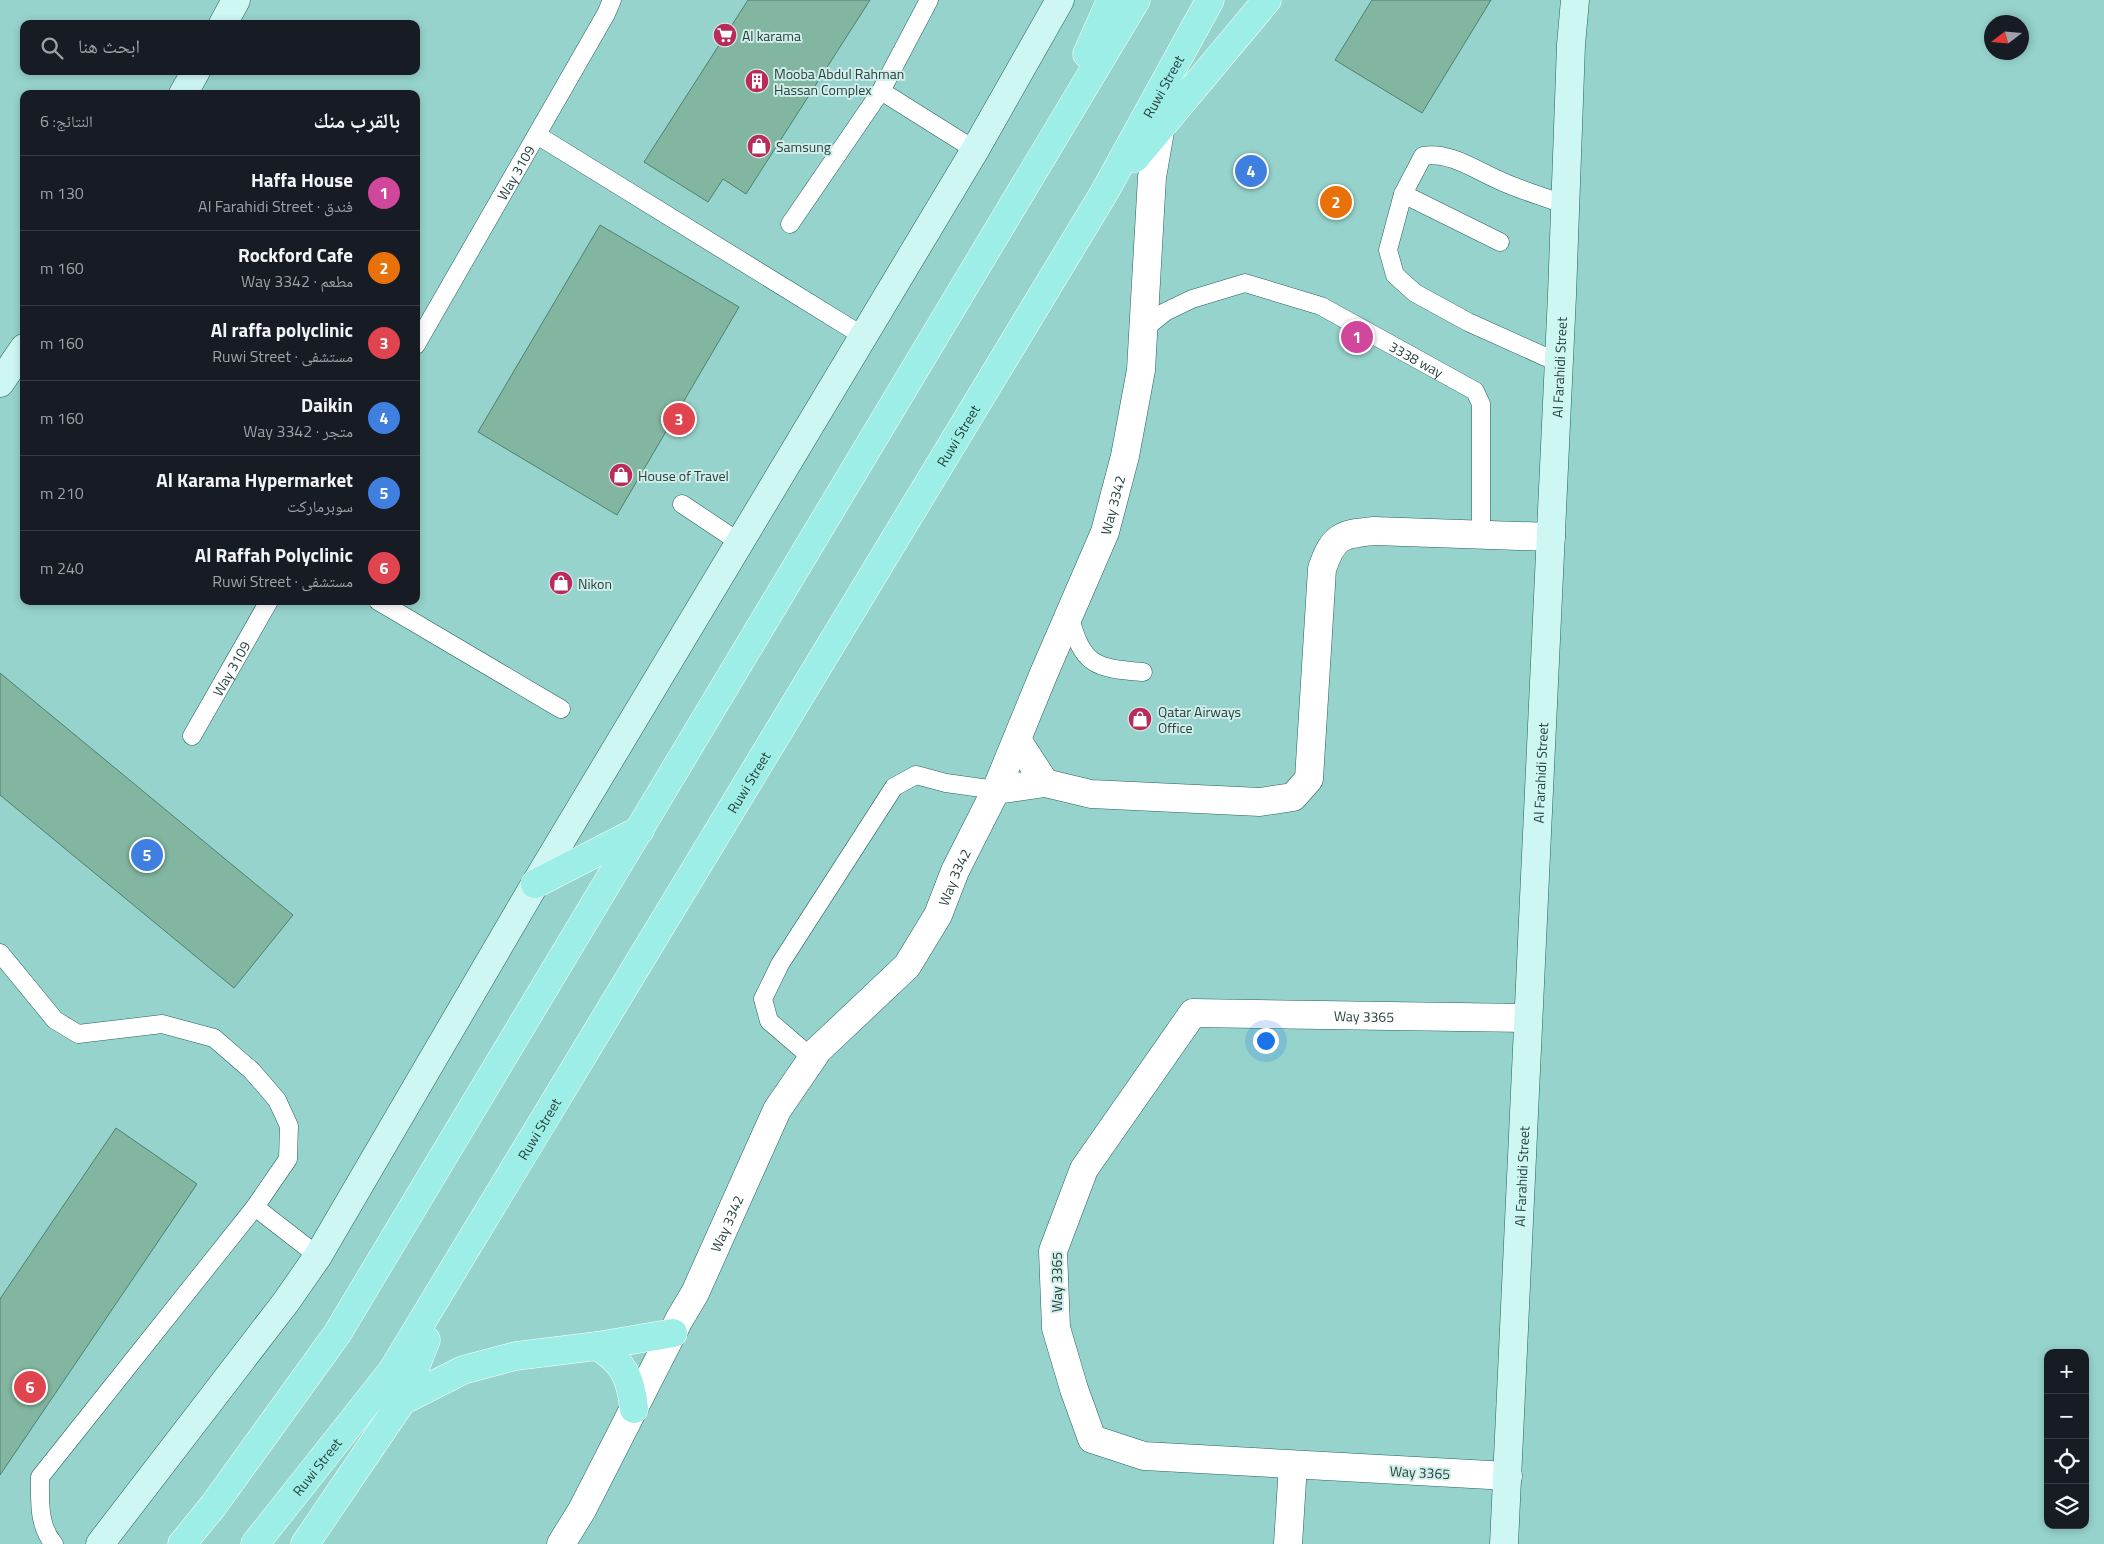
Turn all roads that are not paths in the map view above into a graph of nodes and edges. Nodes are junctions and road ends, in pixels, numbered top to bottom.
1 (236, 0) edge
2 (612, 0) edge
3 (929, 0) edge
4 (1060, 0) edge
5 (1111, 0) edge
6 (1136, 0) edge
7 (1210, 0) edge
8 (1267, 0) edge
9 (1575, 0) edge
10 (225, 20) edge
11 (194, 75) edge
12 (185, 90) edge
13 (881, 91) junction
14 (1160, 131) junction
15 (537, 135) junction
16 (975, 150) junction
17 (1041, 162) junction
18 (1104, 193) junction
19 (1403, 194) junction
20 (1565, 205) junction
21 (790, 224) dead end
22 (1500, 242) dead end
23 (1144, 329) junction
24 (863, 336) junction
25 (420, 338) edge
26 (20, 354) edge
27 (1559, 363) junction
28 (0, 383) edge
29 (682, 504) dead end
30 (1482, 535) junction
31 (1551, 537) junction
32 (739, 542) junction
33 (267, 605) edge
34 (385, 605) edge
35 (1069, 615) junction
36 (1143, 672) dead end
37 (561, 709) dead end
38 (192, 736) dead end
39 (1017, 740) junction
40 (1045, 782) junction
41 (996, 790) junction
42 (640, 830) junction
43 (535, 884) junction
44 (0, 953) edge
45 (1528, 1018) junction
46 (812, 1058) junction
47 (255, 1206) junction
48 (318, 1256) junction
49 (454, 1268) junction
50 (673, 1333) junction
51 (597, 1346) junction
52 (402, 1401) junction
53 (634, 1409) junction
54 (1293, 1465) junction
55 (1508, 1476) junction
56 (54, 1544) edge
57 (100, 1544) edge
58 (182, 1544) edge
59 (255, 1544) edge
60 (305, 1544) edge
61 (561, 1544) edge
62 (1288, 1544) edge
63 (1504, 1544) edge

1 - 10 main road
2 - 15 lane, Way 3109
3 - 13 lane
4 - 16 main road
5 - 17 main road
6 - 17 main road
7 - 18 main road, Ruwi Street
8 - 14 main road
9 - 20 main road, Al Farahidi Street
11 - 12 main road
13 - 16 lane
13 - 21 lane
14 - 18 main road
14 - 23 street, Way 3342
15 - 24 lane
15 - 25 lane, Way 3109
16 - 24 main road
17 - 42 main road
18 - 49 main road, Ruwi Street
19 - 20 lane
19 - 22 lane
19 - 27 lane
20 - 27 main road, Al Farahidi Street
23 - 30 lane, 3338 way
23 - 35 street, Way 3342
24 - 32 main road
26 - 28 main road
27 - 31 main road, Al Farahidi Street
29 - 32 lane
30 - 31 street
30 - 40 street
31 - 45 main road, Al Farahidi Street
32 - 43 main road
33 - 38 lane, Way 3109
34 - 37 lane
35 - 36 lane
35 - 39 street, Way 3342
39 - 40 street
39 - 41 street, Way 3342
40 - 41 street
41 - 46 street, Way 3342
41 - 46 lane
42 - 43 main road
42 - 58 main road
43 - 48 main road
44 - 47 lane
45 - 54 street, Way 3365
45 - 55 main road, Al Farahidi Street
46 - 50 street, Way 3342
47 - 48 lane
47 - 56 lane
48 - 57 main road
49 - 52 main road
49 - 59 main road, Ruwi Street
50 - 51 main road
50 - 53 street, Way 3342
51 - 52 main road
51 - 53 main road
52 - 60 main road
53 - 61 street, Way 3342
54 - 55 street, Way 3365
54 - 62 street
55 - 63 main road, Al Farahidi Street

